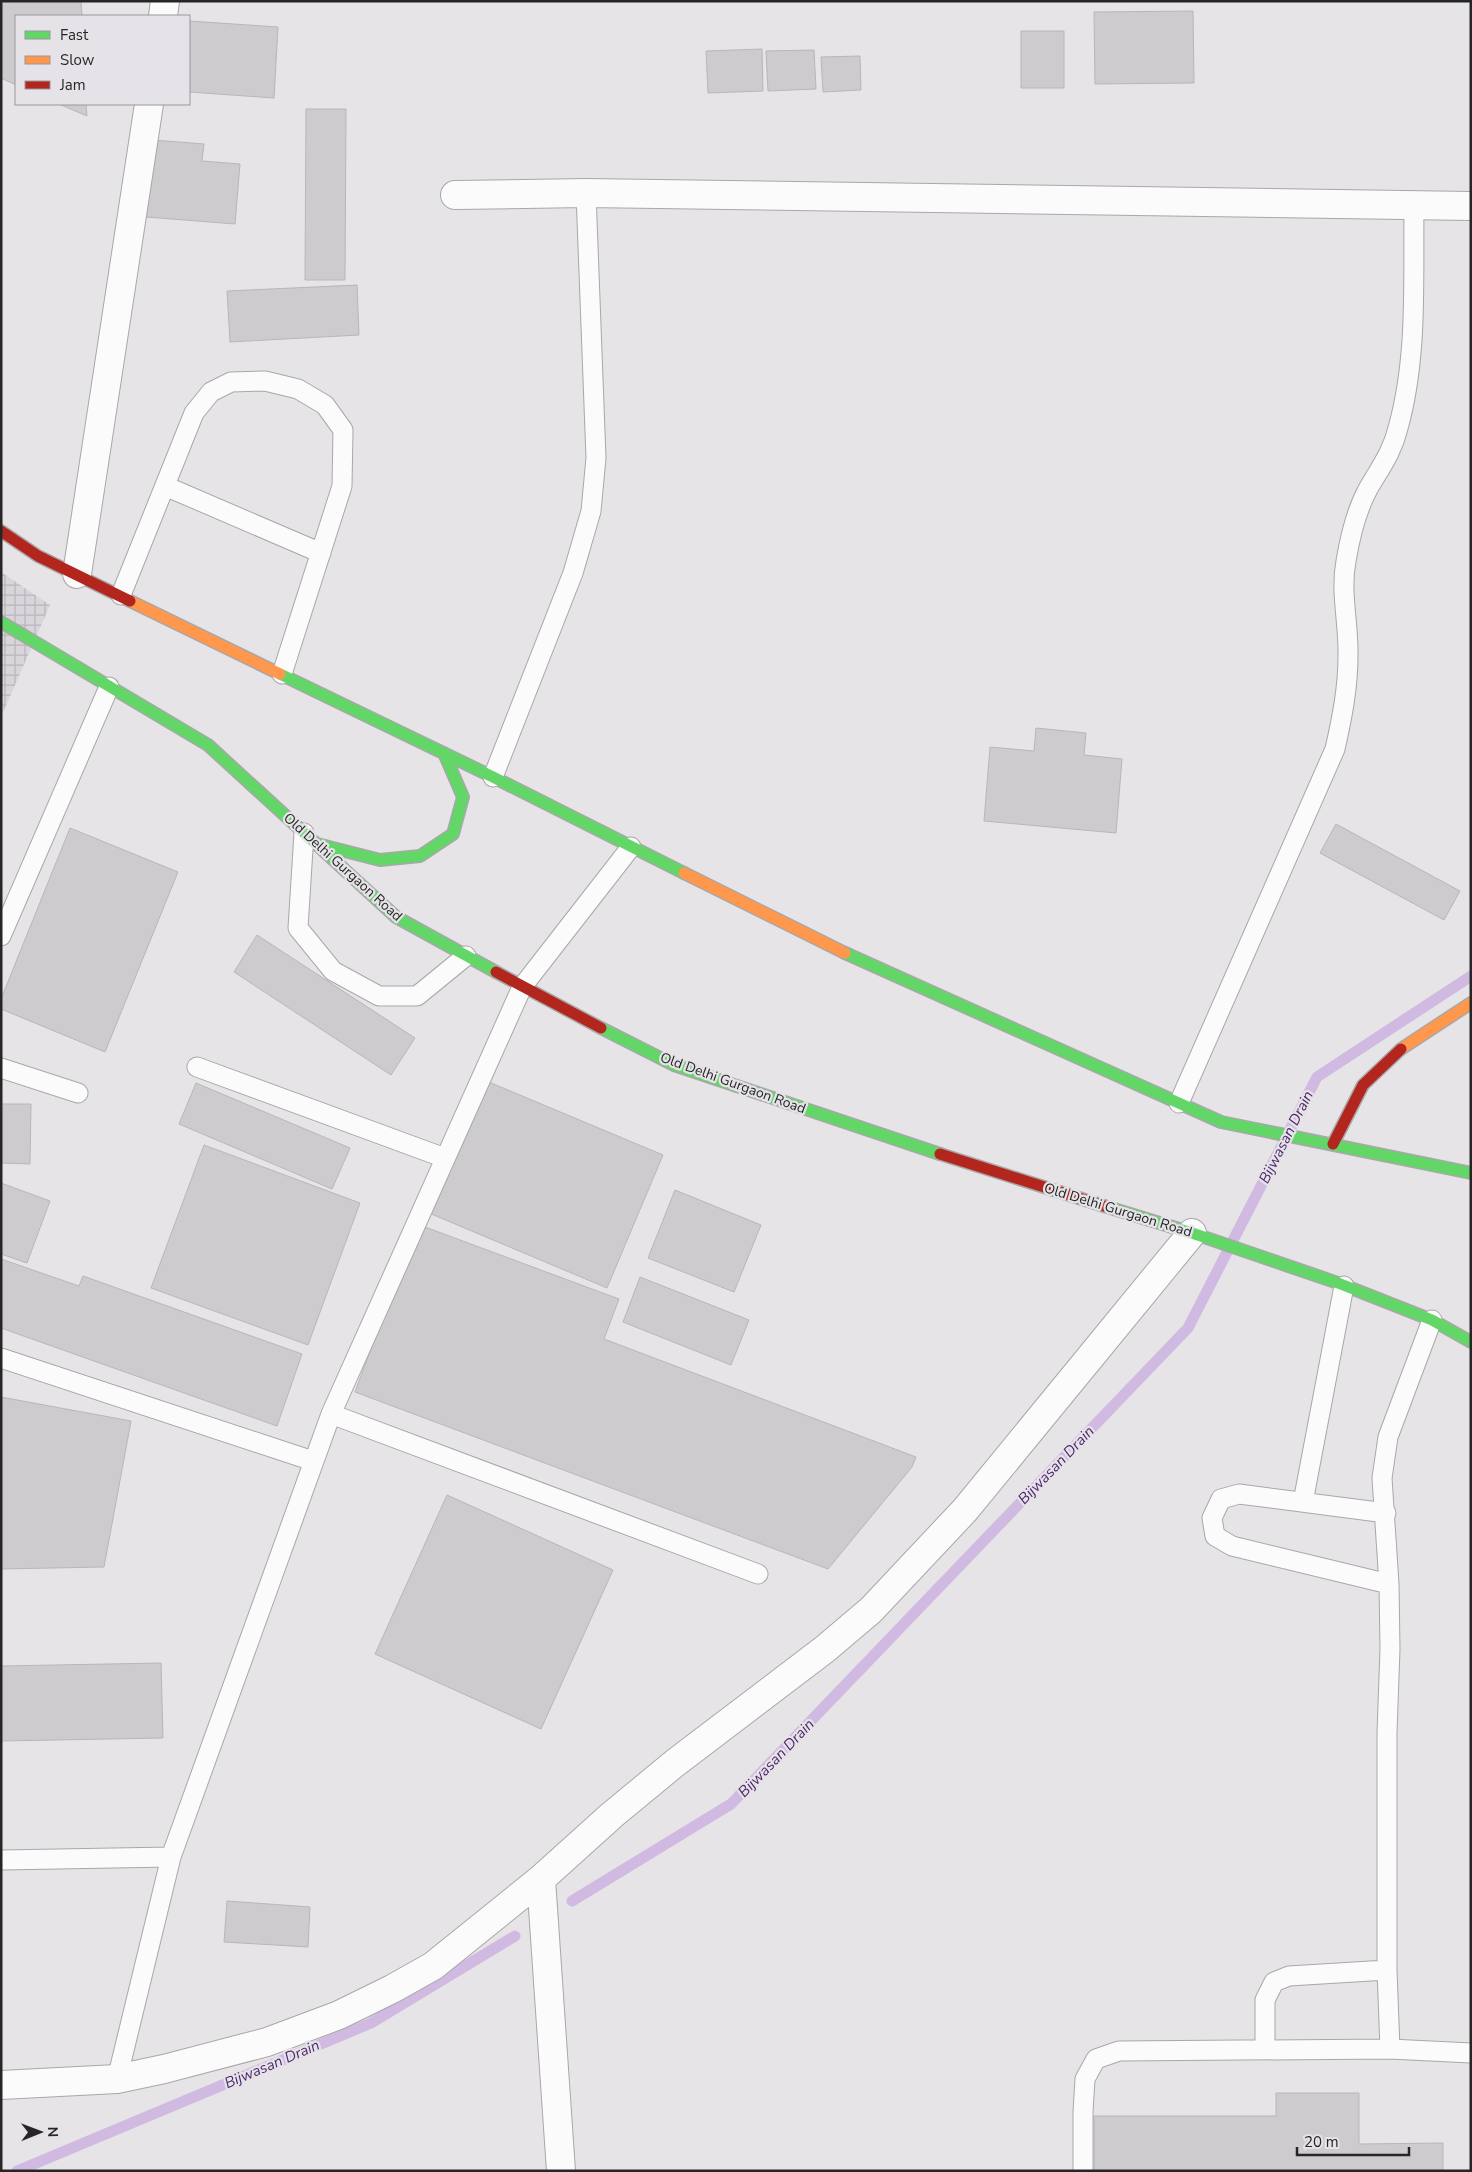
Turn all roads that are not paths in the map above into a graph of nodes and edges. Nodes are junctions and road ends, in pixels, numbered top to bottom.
1 (165, 1) edge
2 (163, 15) edge
3 (149, 105) edge
4 (586, 193) junction
5 (455, 195) dead end
6 (1414, 206) junction
7 (1471, 206) edge
8 (165, 486) junction
9 (1, 531) edge
10 (321, 554) junction
11 (77, 574) junction
12 (121, 596) junction
13 (1, 622) edge
14 (282, 674) junction
15 (109, 686) junction
16 (444, 753) junction
17 (494, 777) junction
18 (310, 839) junction
19 (631, 846) junction
20 (1, 936) edge
21 (466, 956) junction
22 (522, 987) junction
23 (1471, 1003) edge
24 (197, 1067) dead end
25 (1, 1068) edge
26 (78, 1093) dead end
27 (1179, 1103) junction
28 (1333, 1144) junction
29 (445, 1158) junction
30 (1471, 1174) edge
31 (1202, 1237) junction
32 (1344, 1286) junction
33 (1432, 1320) junction
34 (1471, 1342) edge
35 (1, 1358) edge
36 (331, 1414) junction
37 (313, 1461) junction
38 (1303, 1502) junction
39 (1386, 1513) junction
40 (758, 1574) dead end
41 (1389, 1584) junction
42 (171, 1857) junction
43 (1, 1860) edge
44 (541, 1879) junction
45 (1387, 1970) junction
46 (1390, 2049) junction
47 (1265, 2050) junction
48 (1471, 2053) edge
49 (117, 2079) junction
50 (1, 2085) edge
51 (562, 2171) edge
52 (1083, 2171) edge

1 - 2 street
3 - 11 street
4 - 5 street
4 - 6 street
4 - 17 lane
6 - 7 street
6 - 27 lane
8 - 10 lane
8 - 10 lane
8 - 12 lane
9 - 11 main road
10 - 14 lane
11 - 12 main road
12 - 14 main road
13 - 15 main road, Old Delhi Gurgaon Road
14 - 16 main road
15 - 18 main road, Old Delhi Gurgaon Road
15 - 20 lane
16 - 17 main road
16 - 18 main road
17 - 19 main road
18 - 21 main road, Old Delhi Gurgaon Road
18 - 21 lane
19 - 22 lane
19 - 27 main road
21 - 22 main road, Old Delhi Gurgaon Road
22 - 29 lane
22 - 31 main road, Old Delhi Gurgaon Road
23 - 28 main road
24 - 29 lane
25 - 26 lane
27 - 28 main road
28 - 30 main road
29 - 36 lane
31 - 32 main road, Old Delhi Gurgaon Road
31 - 44 street
32 - 33 main road, Old Delhi Gurgaon Road
32 - 38 lane
33 - 34 main road, Old Delhi Gurgaon Road
33 - 39 lane
35 - 37 lane
36 - 37 lane
36 - 40 lane
37 - 42 lane
38 - 39 lane
38 - 41 lane
39 - 41 lane
41 - 45 lane
42 - 43 lane
42 - 49 lane
44 - 49 street
44 - 51 street
45 - 46 lane
45 - 47 lane
46 - 47 lane
46 - 48 lane
47 - 52 lane
49 - 50 street

